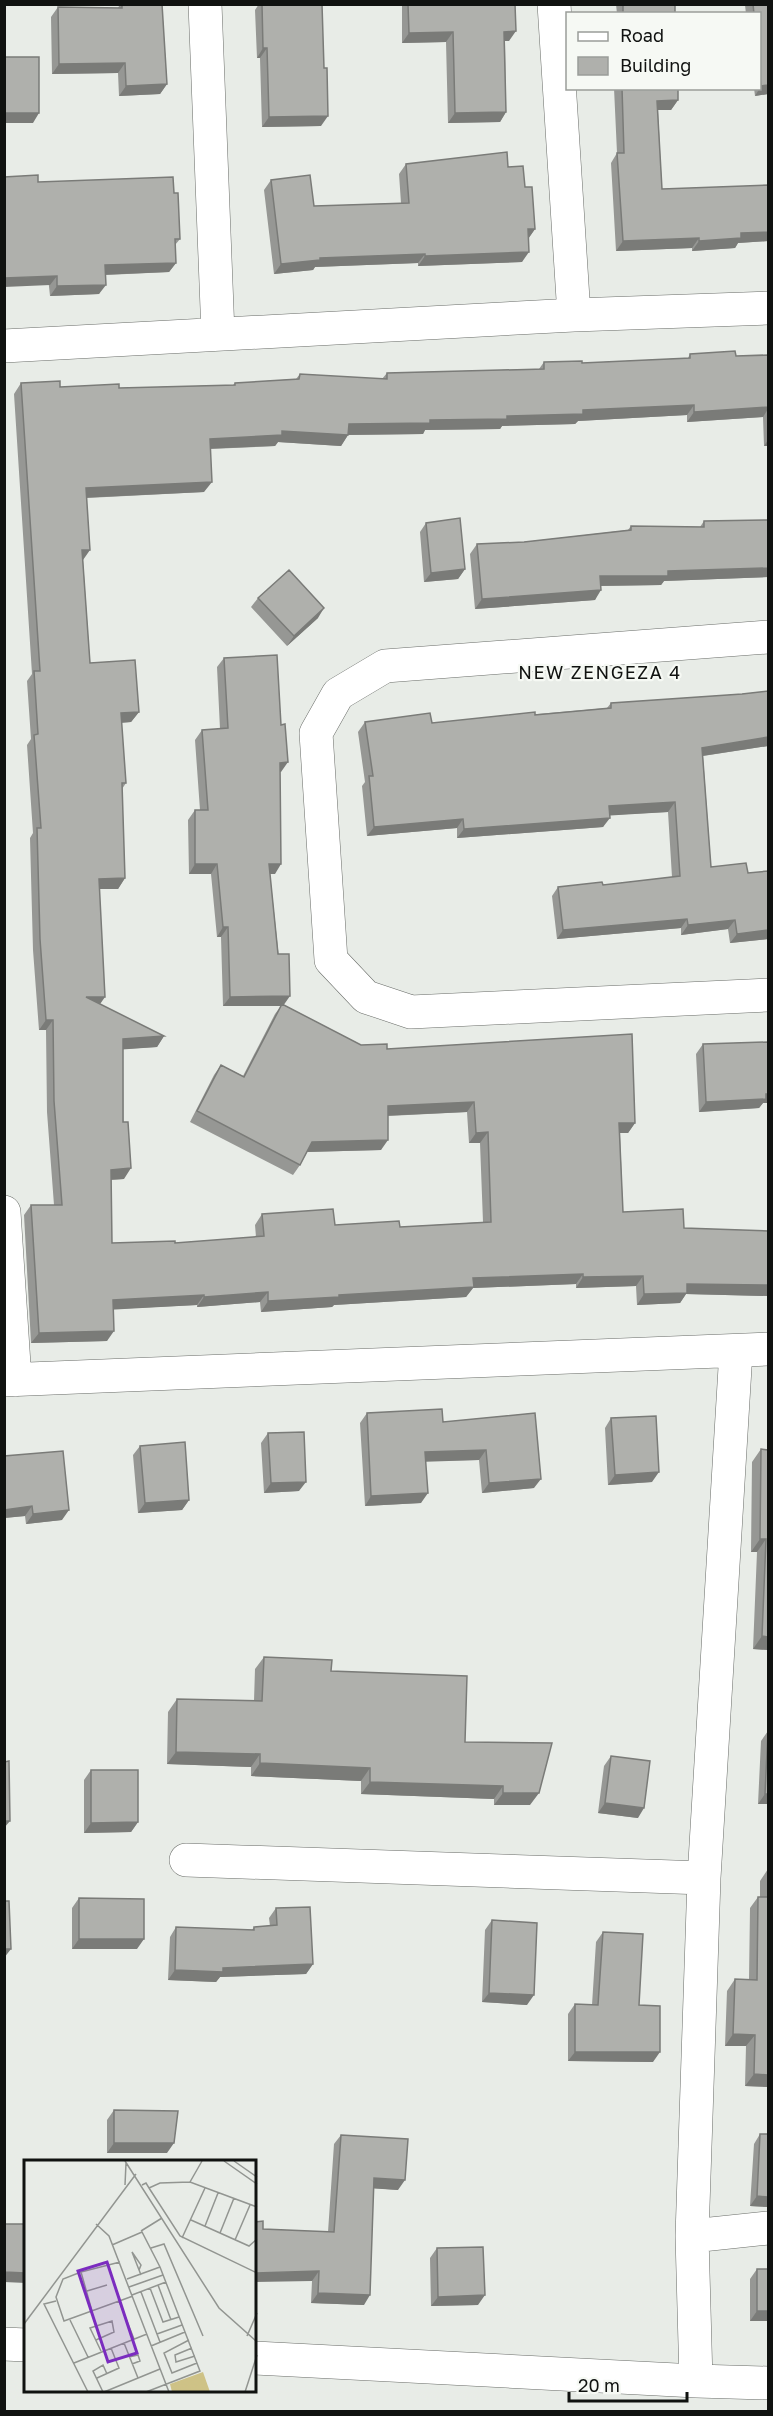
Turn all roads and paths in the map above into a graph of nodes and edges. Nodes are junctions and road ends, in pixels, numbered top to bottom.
1 (205, 4) edge
2 (554, 4) edge
3 (768, 308) edge
4 (574, 315) junction
5 (218, 333) junction
6 (4, 346) edge
7 (768, 637) edge
8 (768, 995) edge
9 (4, 1212) edge
10 (768, 1349) edge
11 (736, 1351) junction
12 (10, 1380) edge
13 (186, 1860) dead end
14 (704, 1878) junction
15 (768, 2228) edge
16 (692, 2236) junction
17 (4, 2344) edge
18 (24, 2345) edge
19 (256, 2358) edge
20 (696, 2381) junction
21 (768, 2383) edge

1 - 5 street
2 - 4 street
3 - 4 street
4 - 5 street
5 - 6 street
7 - 8 street
9 - 12 street
10 - 11 street
11 - 12 street
11 - 14 street
13 - 14 street
14 - 16 street
15 - 16 street
16 - 20 street
17 - 18 street
19 - 20 street
20 - 21 street

